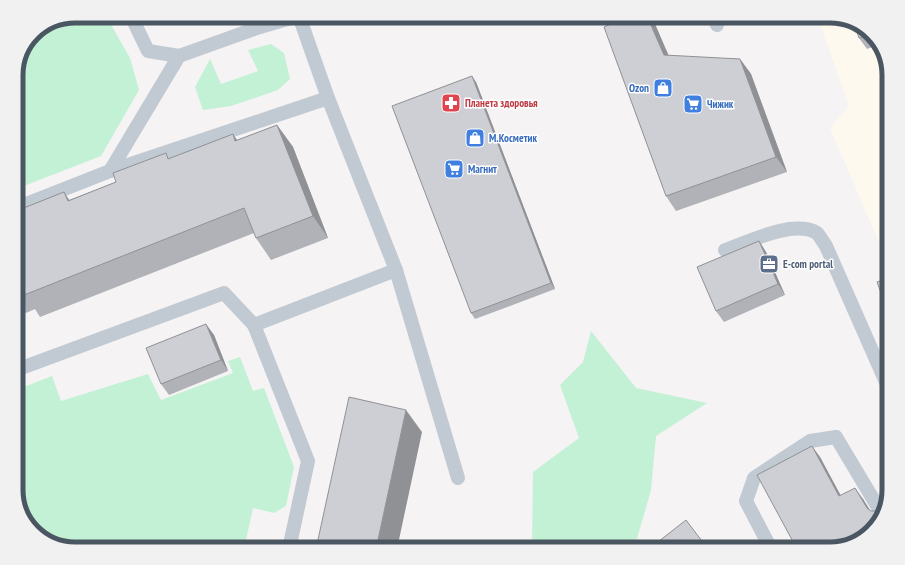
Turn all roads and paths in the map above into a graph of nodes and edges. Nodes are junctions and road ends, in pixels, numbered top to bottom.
1 (134, 23) edge
2 (256, 23) edge
3 (301, 23) edge
4 (179, 56) junction
5 (328, 98) junction
6 (110, 171) junction
7 (23, 205) edge
8 (725, 250) dead end
9 (396, 270) junction
10 (254, 325) junction
11 (23, 367) edge
12 (882, 373) edge
13 (458, 478) dead end
14 (879, 508) edge
15 (291, 542) edge
16 (767, 542) edge

1 - 4 lane
2 - 4 lane
3 - 5 lane
4 - 6 lane
5 - 6 lane
5 - 9 lane
6 - 7 lane
8 - 12 lane
9 - 10 lane
9 - 13 lane
10 - 11 lane
10 - 15 lane
14 - 16 lane

